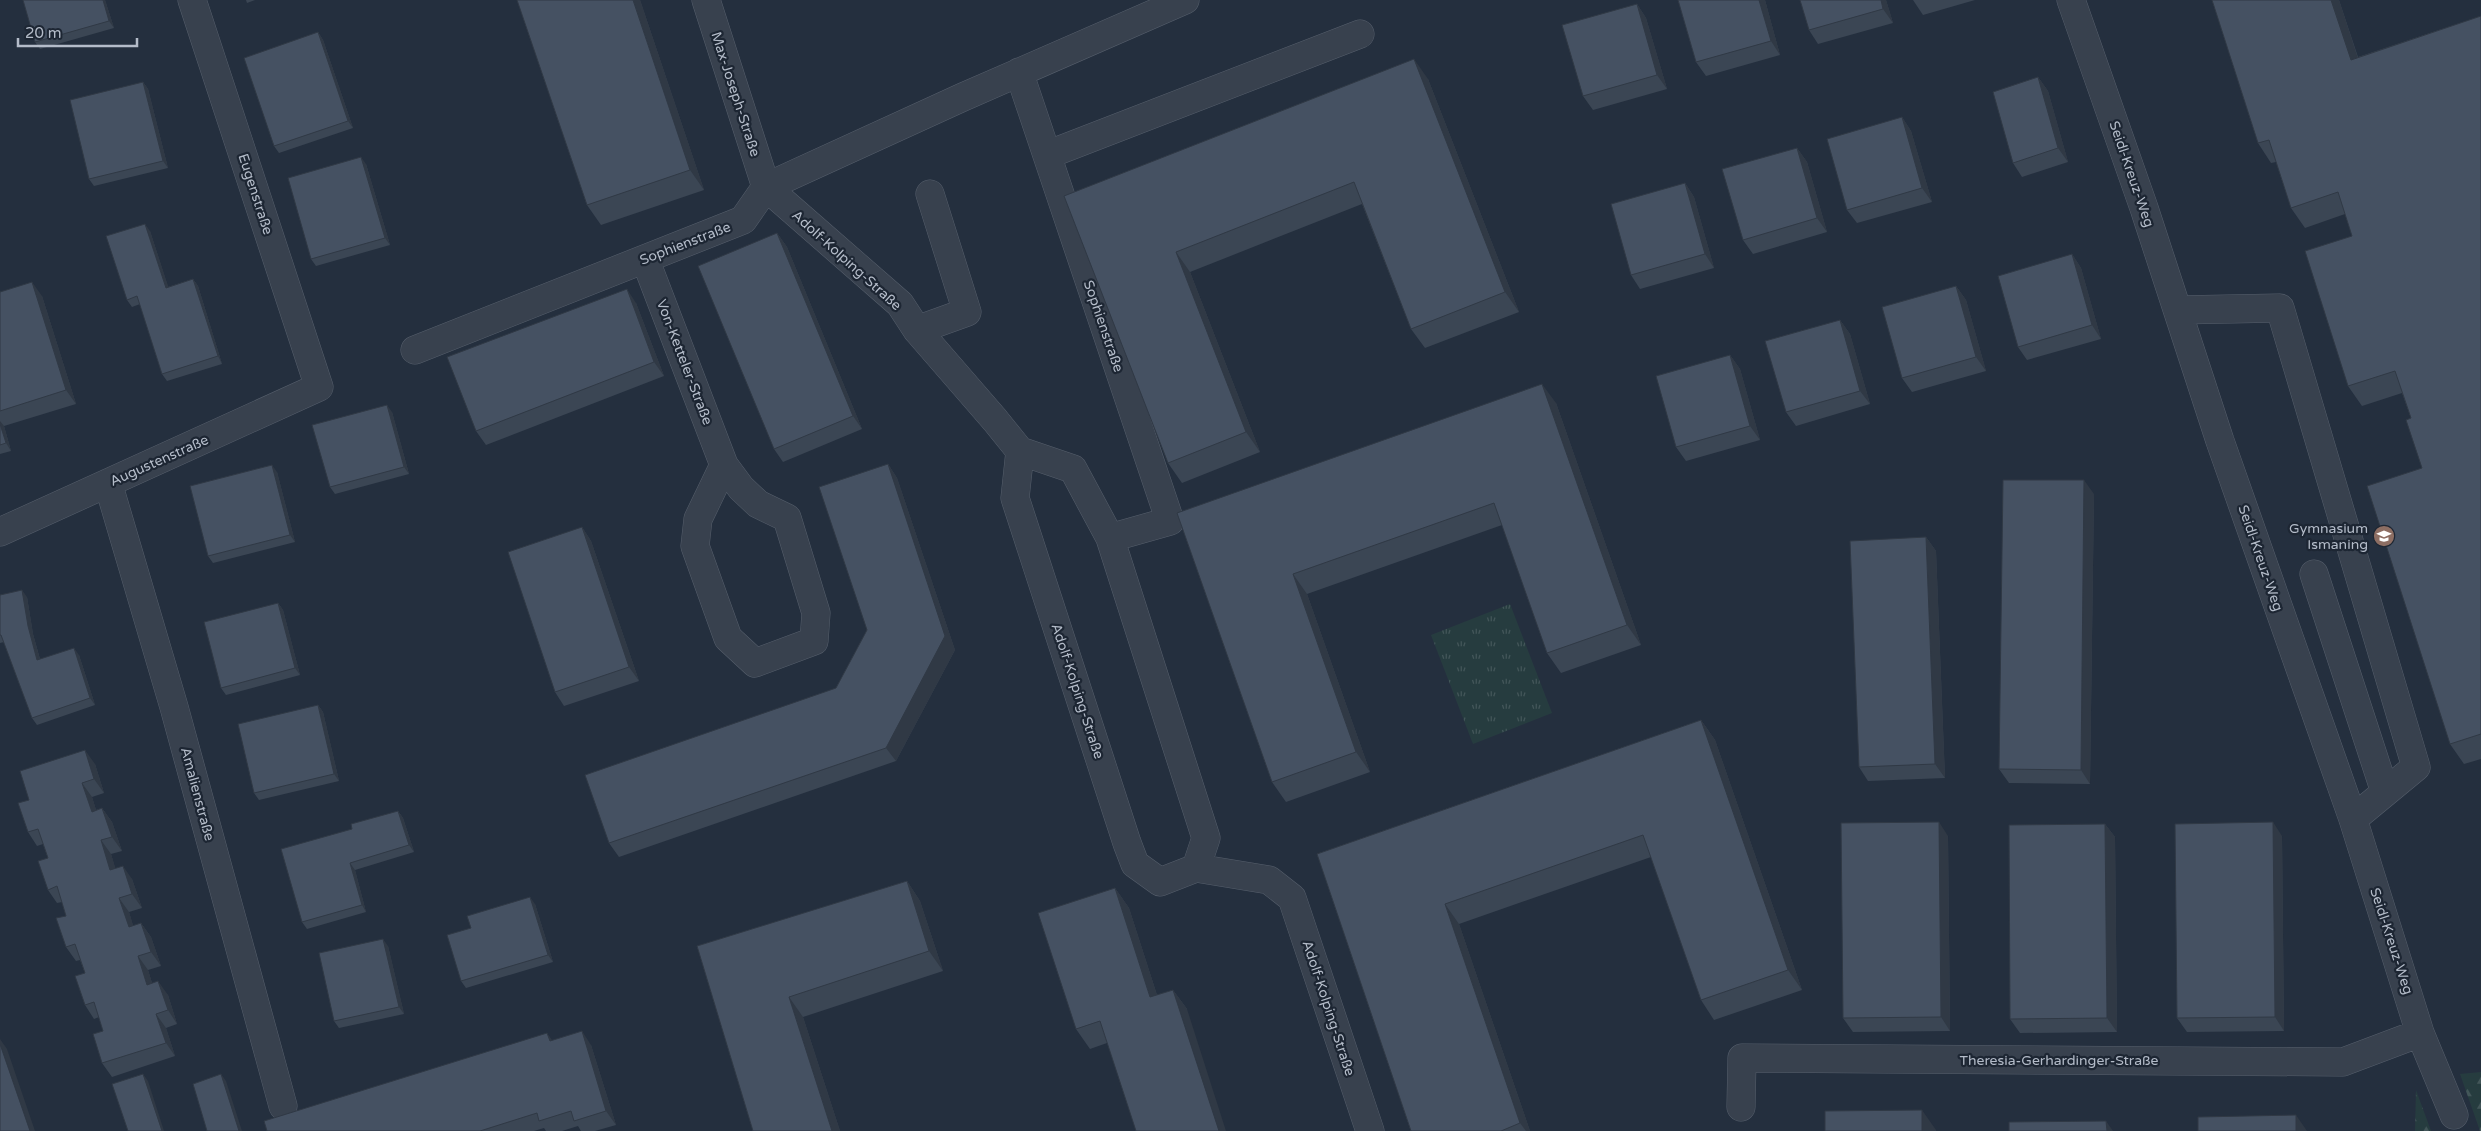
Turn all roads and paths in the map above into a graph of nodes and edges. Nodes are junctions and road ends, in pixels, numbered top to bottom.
1 (192, 0) edge
2 (706, 0) edge
3 (1185, 0) edge
4 (2071, 0) edge
5 (1156, 7) edge
6 (1360, 34) dead end
7 (1019, 72) junction
8 (1047, 155) junction
9 (766, 187) junction
10 (930, 194) dead end
11 (646, 258) junction
12 (2178, 310) junction
13 (916, 330) junction
14 (415, 350) dead end
15 (319, 387) joint
16 (1020, 451) junction
17 (724, 465) junction
18 (108, 483) junction
19 (0, 532) edge
20 (1110, 538) junction
21 (2314, 574) dead end
22 (2385, 792) junction
23 (2353, 819) junction
24 (1196, 868) junction
25 (2420, 1033) junction
26 (283, 1106) dead end
27 (1741, 1107) dead end
28 (2454, 1115) dead end
29 (1370, 1131) edge

1 - 15 street, Eugenstraße
2 - 9 street, Max-Joseph-Straße
3 - 5 street
4 - 12 street, Seidl-Kreuz-Weg
5 - 7 street
6 - 8 street
7 - 8 street, Sophienstraße
7 - 9 street
8 - 20 street, Sophienstraße
9 - 11 street, Sophienstraße
9 - 13 street, Adolf-Kolping-Straße
10 - 13 street
11 - 14 street, Sophienstraße
11 - 17 street, Von-Ketteler-Straße
12 - 22 street
12 - 23 street, Seidl-Kreuz-Weg
13 - 16 street, Adolf-Kolping-Straße
15 - 18 street, Augustenstraße
16 - 20 street
16 - 24 street, Adolf-Kolping-Straße
17 - 17 street, Von-Ketteler-Straße
18 - 19 street, Augustenstraße
18 - 26 street, Amalienstraße
20 - 24 street
21 - 22 street
22 - 23 street
23 - 25 street, Seidl-Kreuz-Weg
24 - 29 street, Adolf-Kolping-Straße
25 - 27 street, Theresia-Gerhardinger-Straße
25 - 28 street, Seidl-Kreuz-Weg

